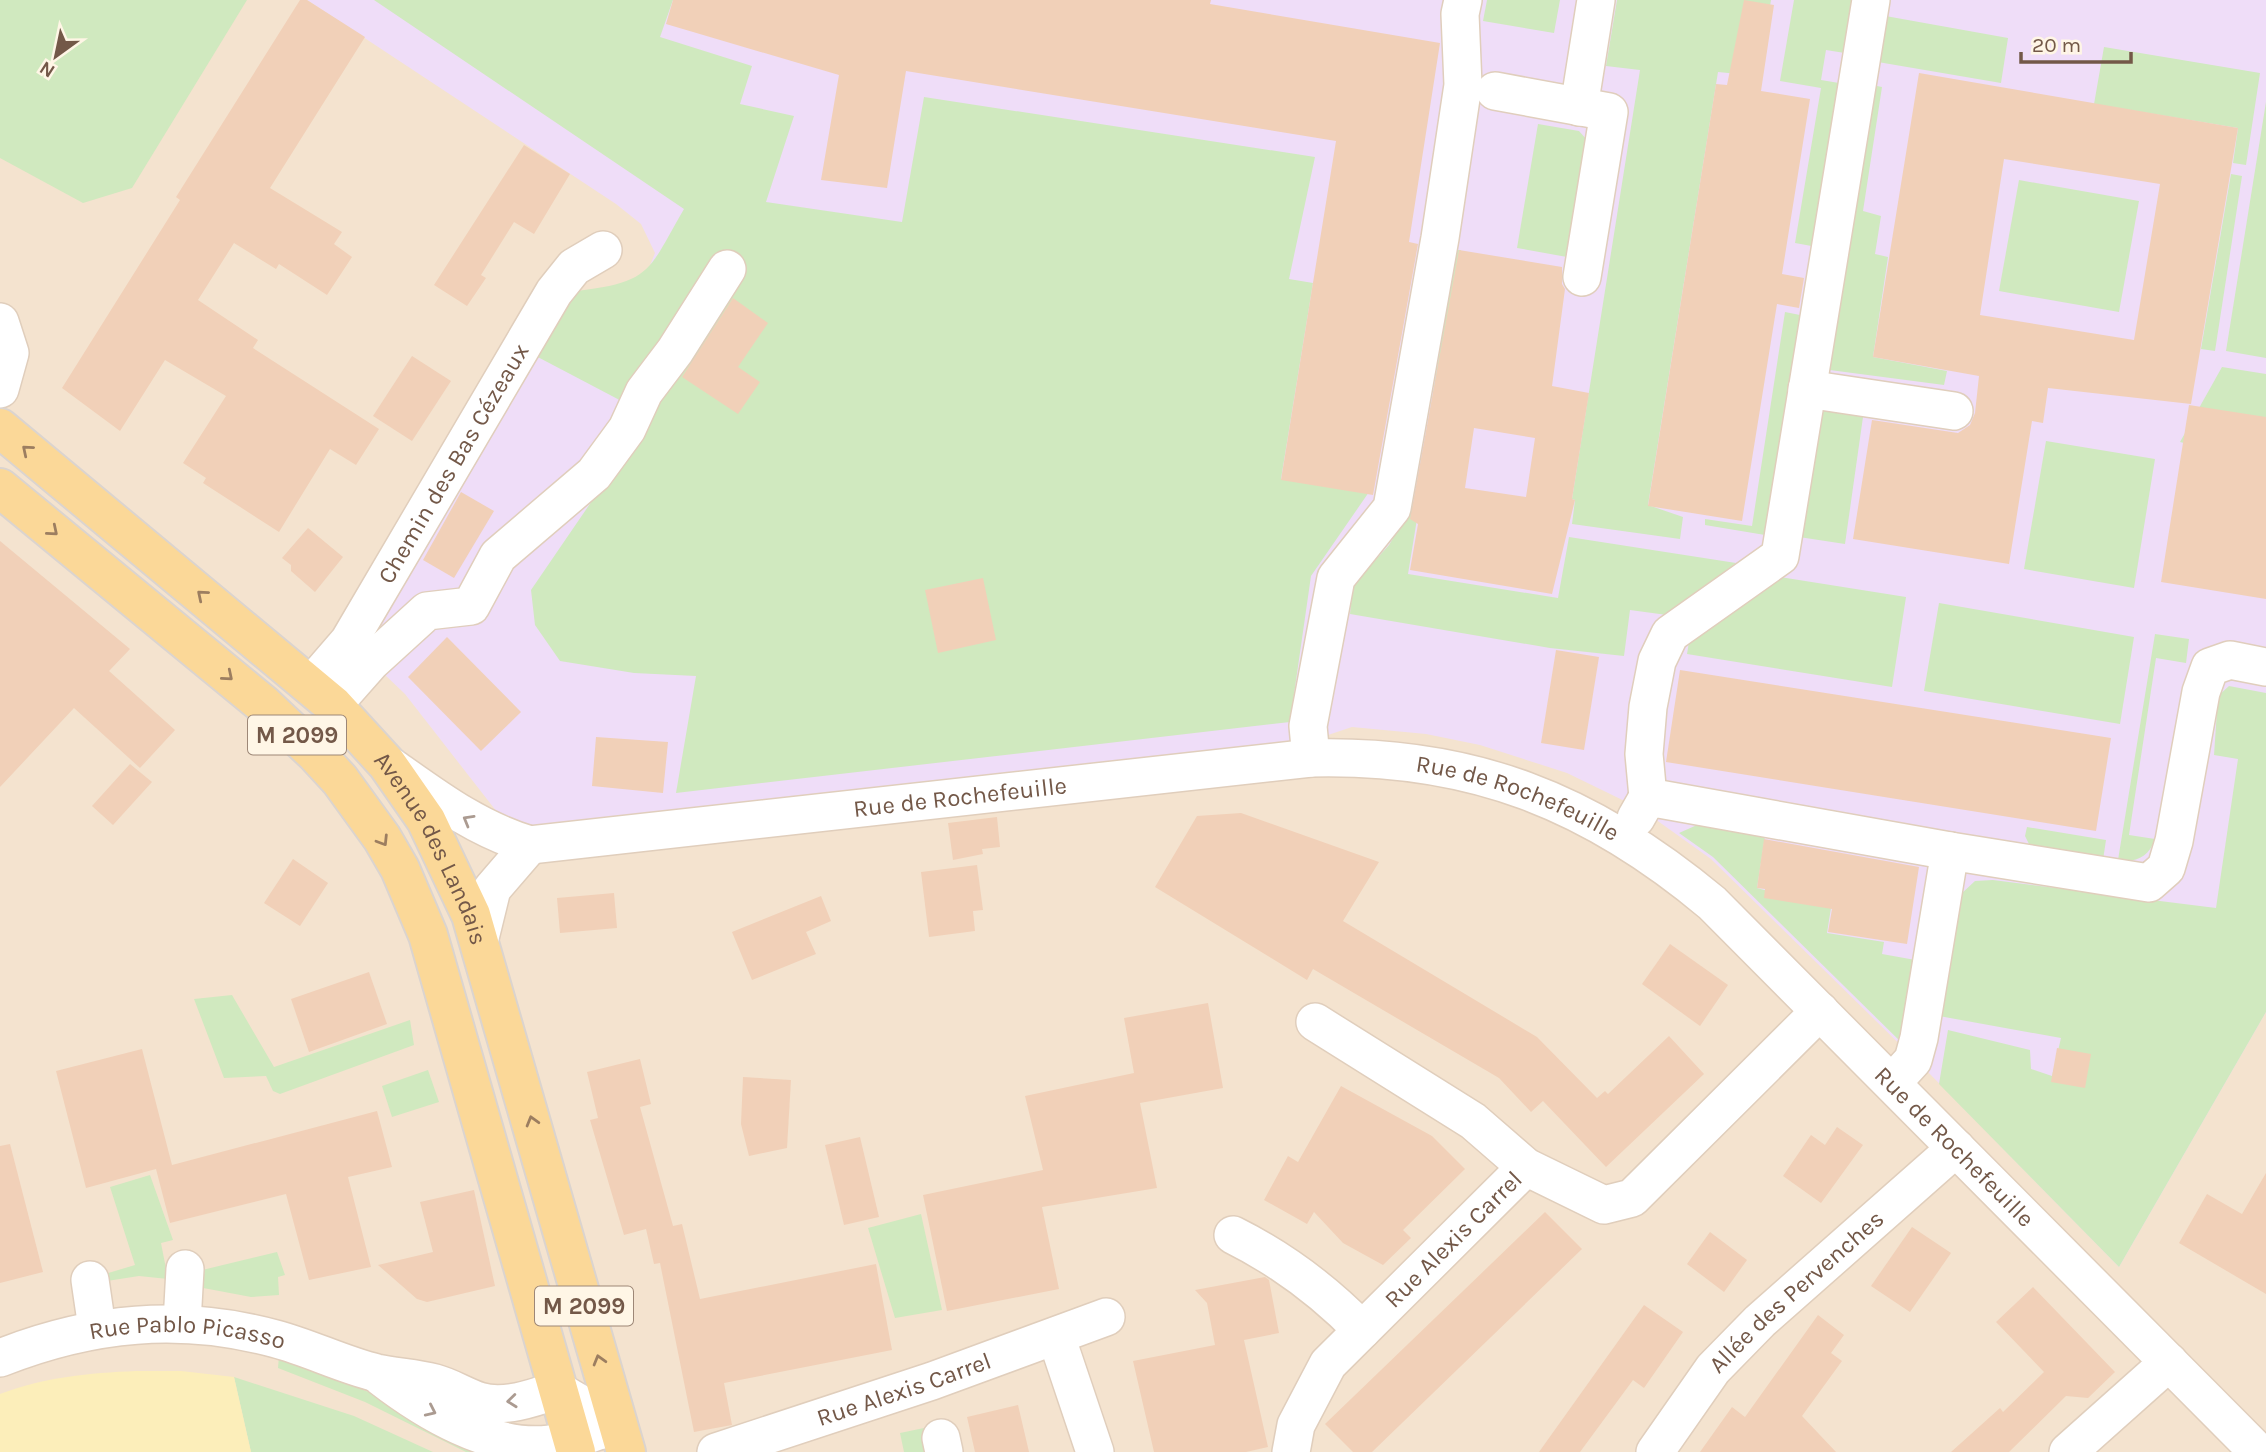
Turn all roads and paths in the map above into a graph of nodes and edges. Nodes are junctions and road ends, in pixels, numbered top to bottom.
1 (1463, 0) edge
2 (1596, 0) edge
3 (1871, 0) edge
4 (1495, 91) dead end
5 (1579, 107) junction
6 (603, 250) dead end
7 (727, 270) dead end
8 (1582, 277) dead end
9 (0, 322) edge
10 (0, 389) edge
11 (1807, 389) junction
12 (1954, 411) dead end
13 (0, 428) edge
14 (0, 488) edge
15 (2266, 667) edge
16 (322, 695) junction
17 (1311, 758) junction
18 (387, 764) junction
19 (1648, 797) junction
20 (1624, 837) junction
21 (530, 845) junction
22 (1950, 851) junction
23 (480, 942) junction
24 (1820, 1011) junction
25 (1315, 1022) dead end
26 (1892, 1083) junction
27 (1956, 1148) junction
28 (1526, 1167) junction
29 (1233, 1235) dead end
30 (185, 1269) dead end
31 (89, 1280) dead end
32 (1107, 1317) dead end
33 (182, 1323) junction
34 (97, 1328) junction
35 (1362, 1330) junction
36 (1056, 1336) junction
37 (0, 1358) edge
38 (2169, 1362) junction
39 (375, 1373) junction
40 (557, 1390) junction
41 (622, 1439) edge
42 (574, 1445) edge
43 (716, 1452) edge
44 (1095, 1452) edge
45 (1291, 1452) edge
46 (1655, 1452) edge
47 (2068, 1452) edge
48 (2258, 1452) edge

1 - 17 street
2 - 5 street
3 - 11 street
4 - 5 street
5 - 8 street
6 - 16 street, Chemin des Bas Cézeaux
7 - 16 street
9 - 10 street
11 - 12 street
11 - 19 street
16 -> 13 main road, Avenue des Landais / M 2099
14 -> 40 main road, Avenue des Landais / M 2099
15 - 22 street
16 - 18 main road, Avenue des Landais / M 2099
17 - 20 street, Rue de Rochefeuille
17 - 21 street, Rue de Rochefeuille
21 -> 18 street, Rue de Rochefeuille
18 - 23 main road, Avenue des Landais / M 2099
19 - 20 street
19 - 22 street
20 - 24 street, Rue de Rochefeuille
21 - 23 street
22 - 26 street
41 -> 23 main road, Avenue des Landais / M 2099
24 - 26 street, Rue de Rochefeuille
24 - 28 street, Rue Alexis Carrel
25 - 28 street
26 - 27 street, Rue de Rochefeuille
27 - 38 street, Rue de Rochefeuille
27 - 46 street, Allée des Pervenches
28 - 35 street, Rue Alexis Carrel
29 - 35 street
30 - 33 street
31 - 34 street
32 - 36 street, Rue Alexis Carrel
33 - 34 street, Rue Pablo Picasso
33 - 39 street, Rue Pablo Picasso
34 - 37 street, Rue Pablo Picasso
35 - 45 street, Rue Alexis Carrel
36 - 43 street, Rue Alexis Carrel
36 - 44 street
38 - 47 street
38 - 48 street, Rue de Rochefeuille
40 -> 39 street, Rue Pablo Picasso
39 -> 42 street, Rue Pablo Picasso
40 - 41 street
40 - 42 main road, Avenue des Landais / M 2099
41 - 42 street, Rue Pablo Picasso

